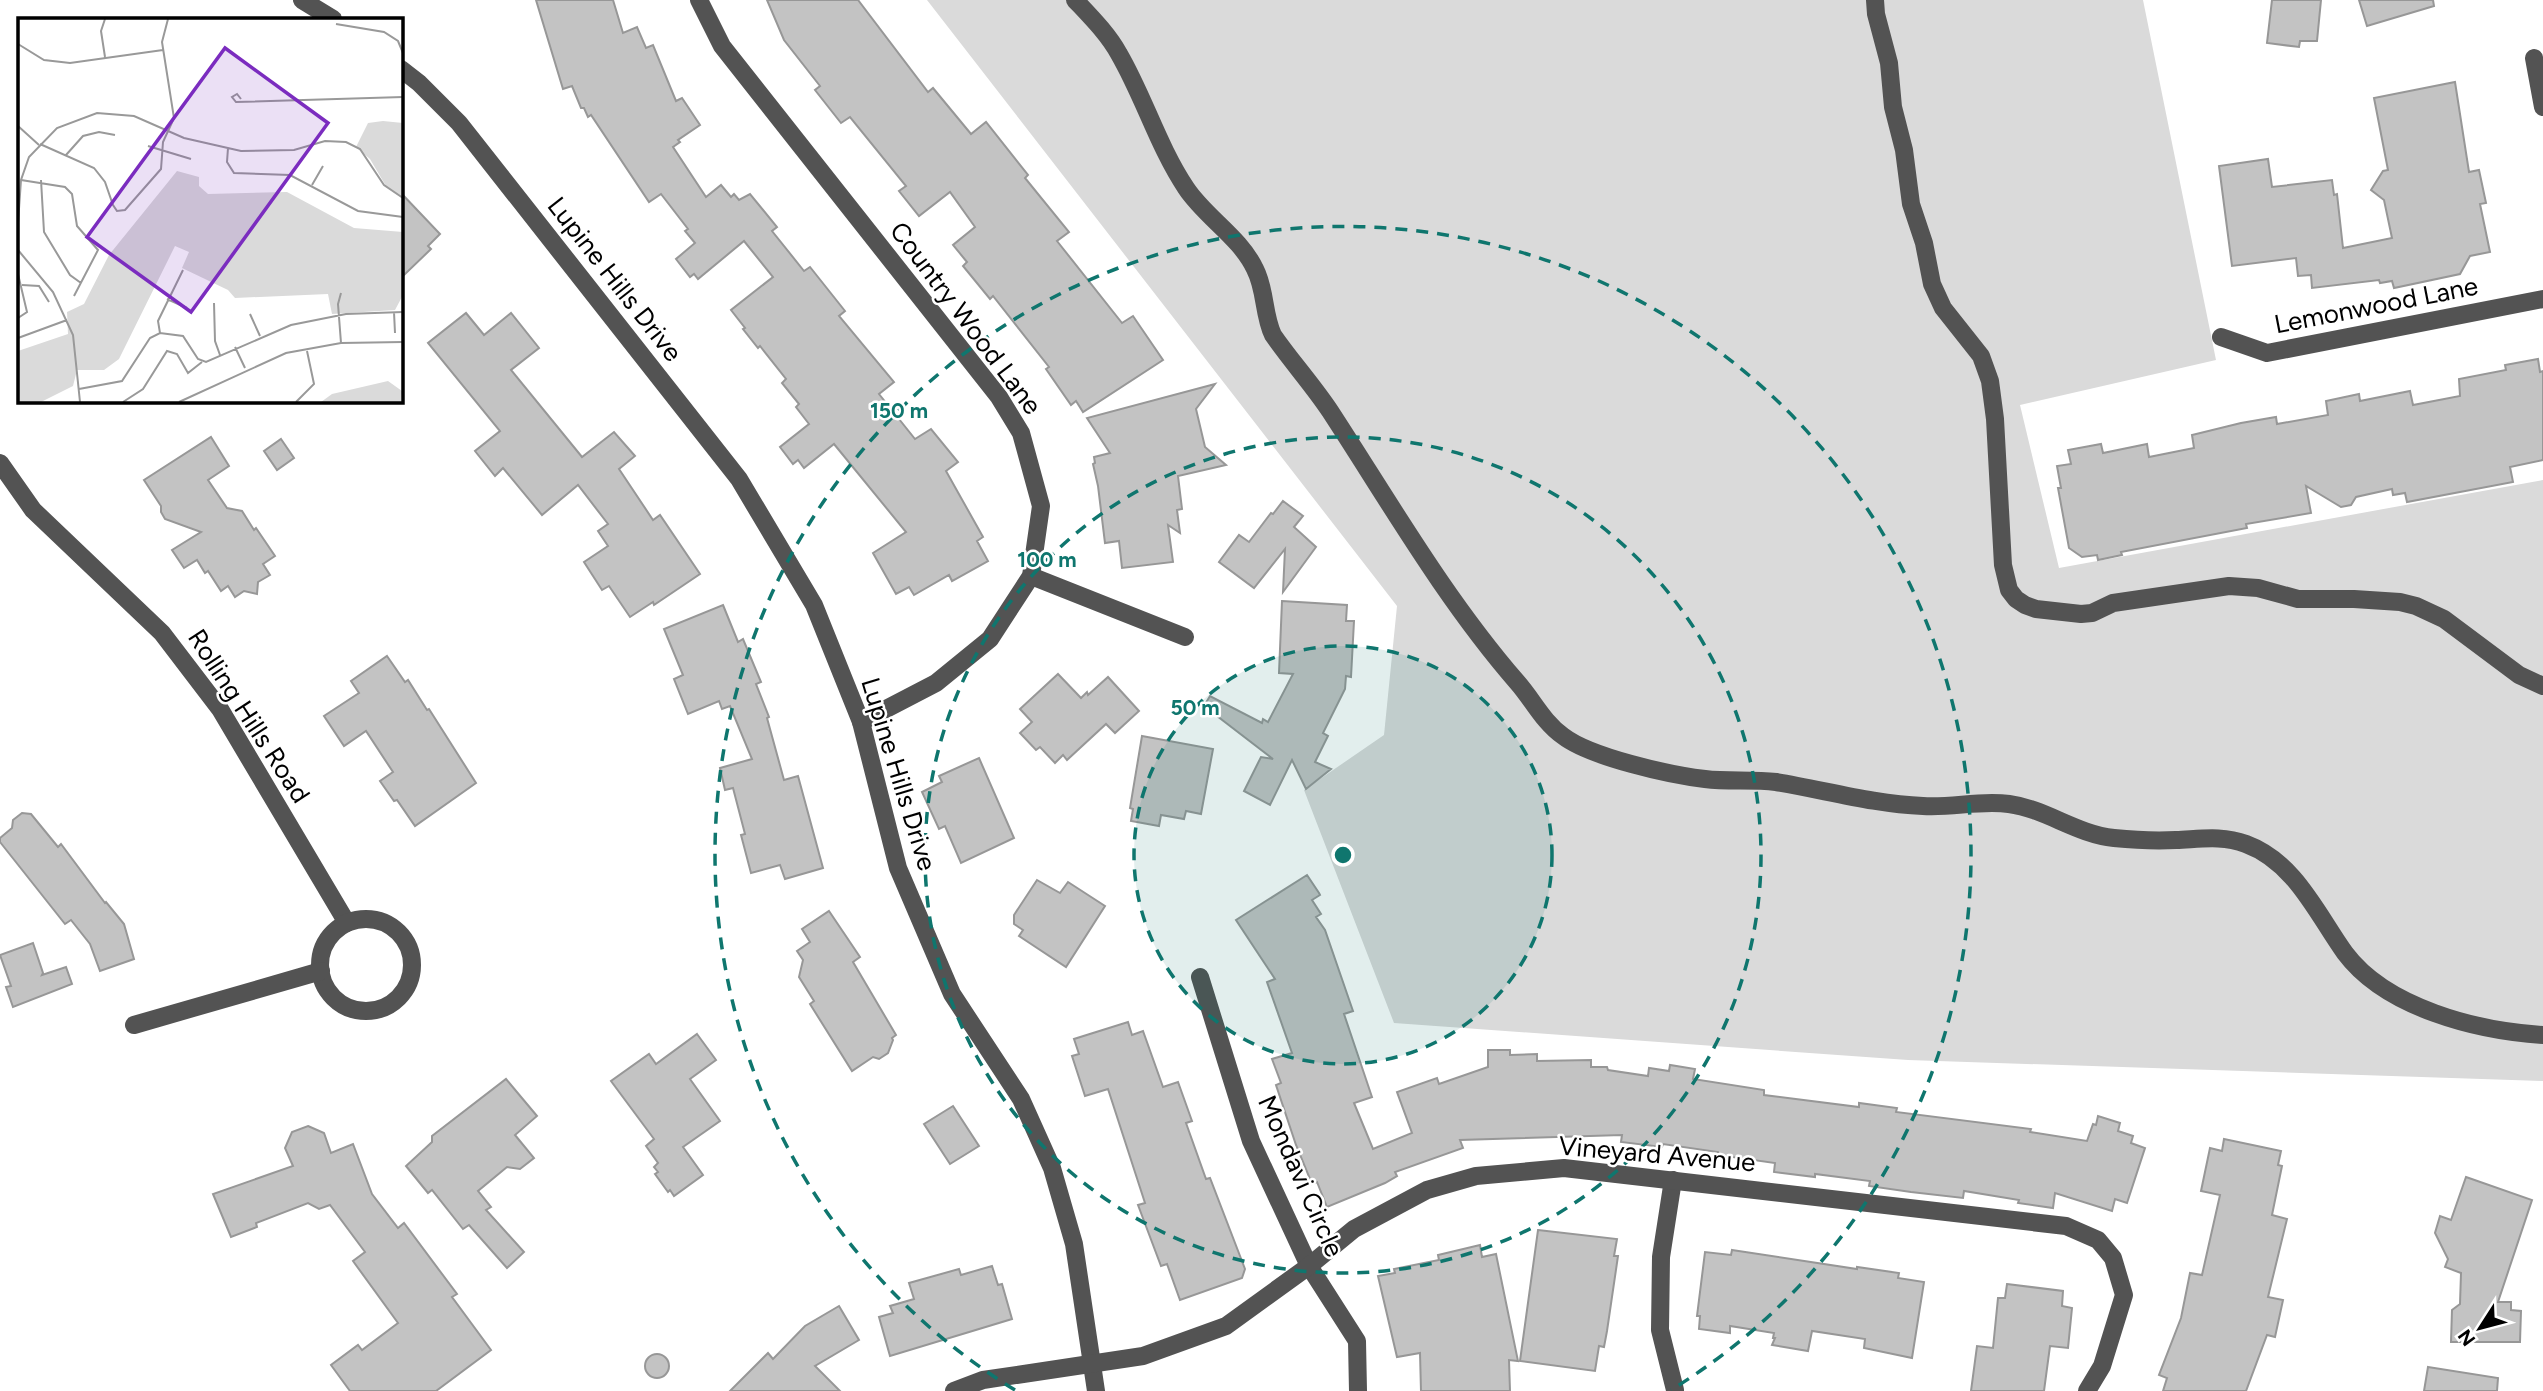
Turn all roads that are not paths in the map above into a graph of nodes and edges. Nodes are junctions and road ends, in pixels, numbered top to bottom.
1 (302, 0) edge
2 (699, 0) edge
3 (1076, 0) edge
4 (1875, 0) edge
5 (331, 18) edge
6 (2534, 58) dead end
7 (402, 70) edge
8 (2543, 107) edge
9 (2543, 299) edge
10 (2221, 337) dead end
11 (0, 463) edge
12 (1031, 576) junction
13 (1185, 638) dead end
14 (2543, 686) edge
15 (861, 722) junction
16 (347, 923) junction
17 (321, 971) junction
18 (1200, 976) dead end
19 (134, 1025) dead end
20 (2543, 1035) edge
21 (1674, 1180) junction
22 (1308, 1265) junction
23 (1092, 1364) junction
24 (1675, 1390) edge
25 (954, 1391) edge
26 (1096, 1391) edge
27 (1358, 1391) edge
28 (2087, 1391) edge

1 - 5 street
2 - 12 street, Country Wood Lane
3 - 20 street
4 - 14 street
6 - 8 street
7 - 15 street, Lupine Hills Drive
9 - 10 street, Lemonwood Lane
11 - 16 street, Rolling Hills Road
12 - 13 street
12 - 15 street, Country Wood Lane
15 - 23 street, Lupine Hills Drive
16 - 17 street
16 - 17 street
17 - 19 street
18 - 22 street, Mondavi Circle
21 - 22 street, Vineyard Avenue
21 - 24 street
21 - 28 street, Vineyard Avenue
22 - 23 street, Vineyard Avenue
22 - 27 street, Mondavi Circle
23 - 25 street, Vineyard Avenue
23 - 26 street, Lupine Hills Drive

